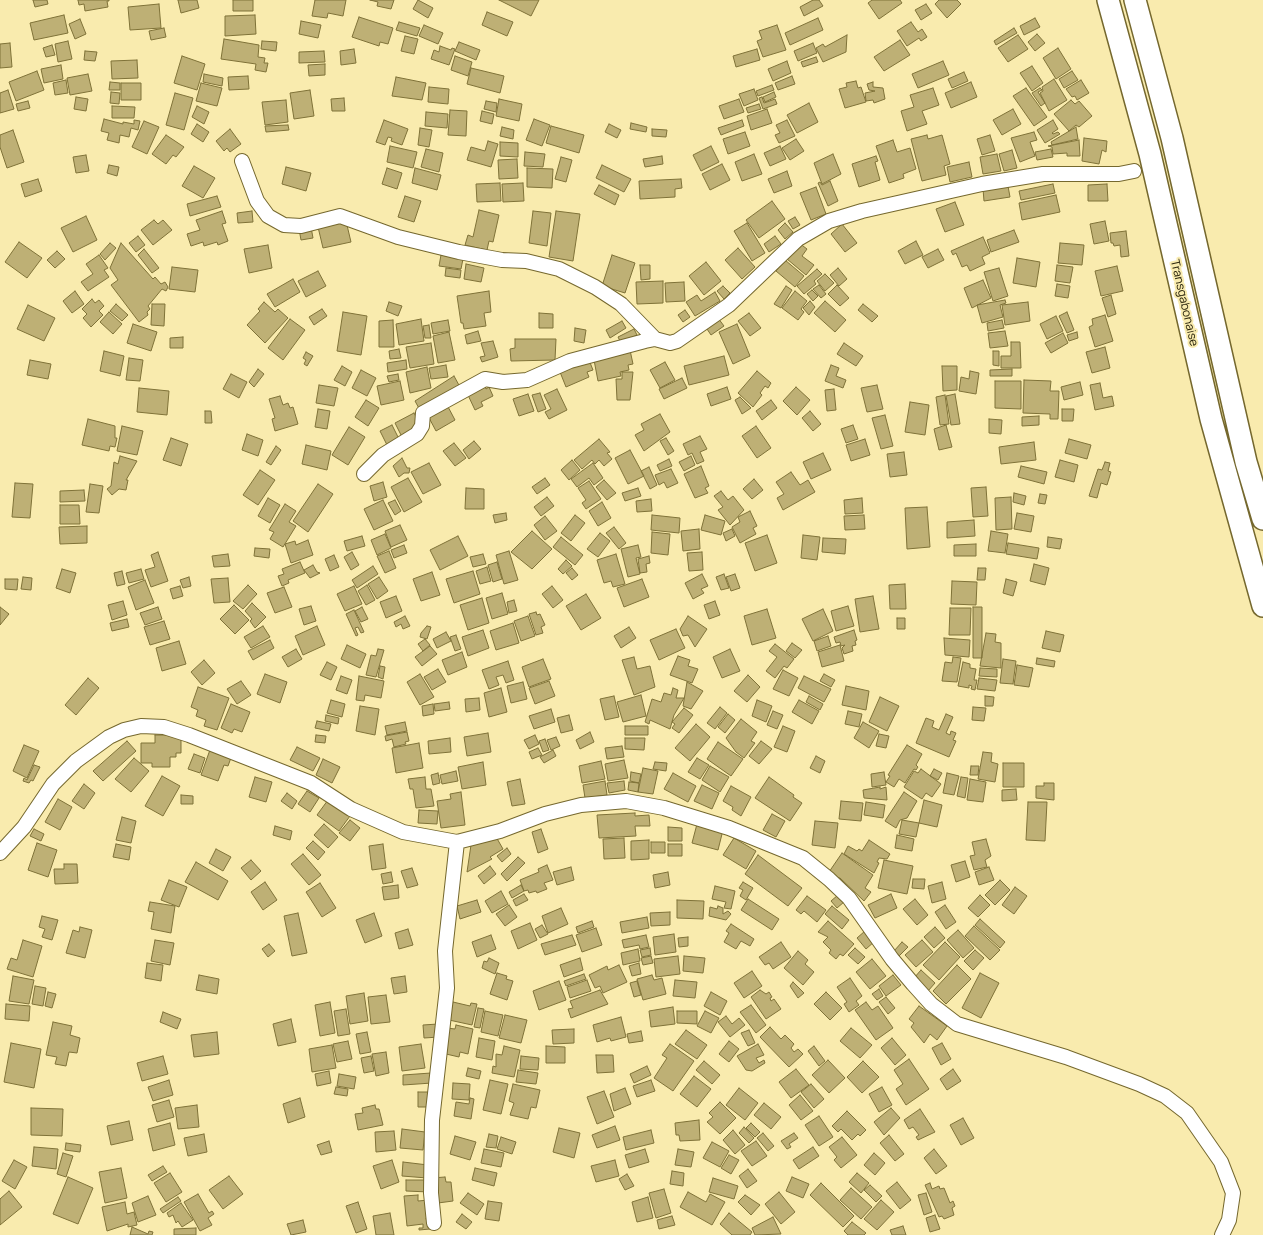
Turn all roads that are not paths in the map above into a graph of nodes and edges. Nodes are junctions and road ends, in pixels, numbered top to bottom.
1 (1108, 0) edge
2 (1135, 0) edge
3 (242, 161) dead end
4 (1134, 171) dead end
5 (655, 339) junction
6 (364, 474) dead end
7 (1263, 519) edge
8 (1263, 606) edge
9 (457, 842) junction
10 (0, 853) edge
11 (434, 1224) dead end
12 (1222, 1235) edge

1 - 8 highway, Transgabonaise
2 - 7 highway, Transgabonaise
3 - 5 street
4 - 5 street
5 - 6 street
9 - 10 street
9 - 11 street
9 - 12 street

